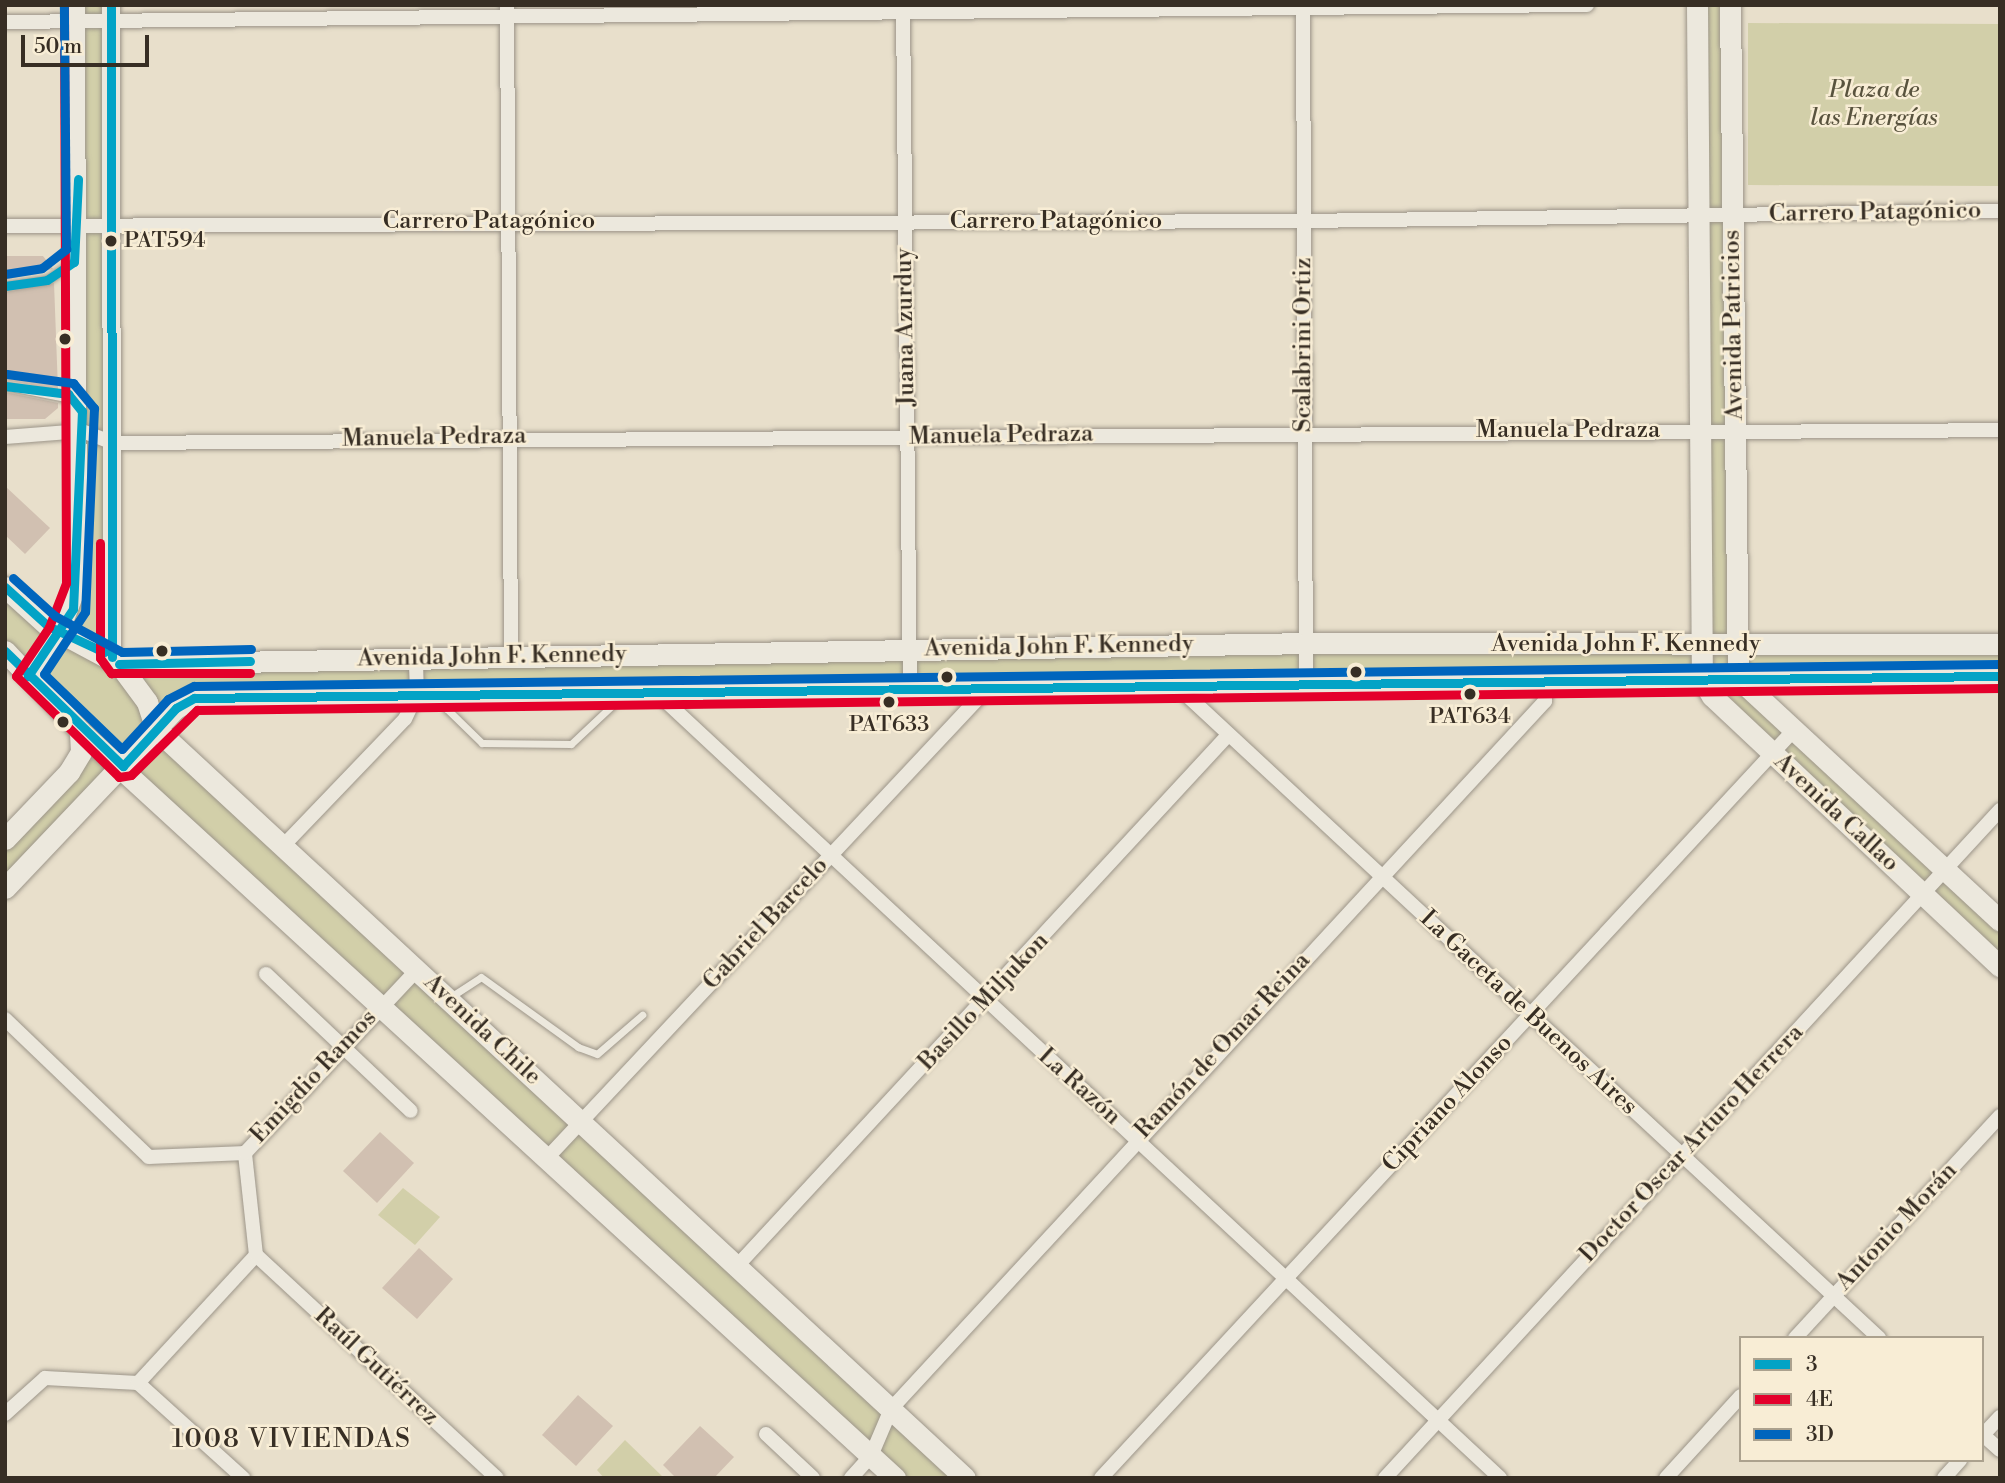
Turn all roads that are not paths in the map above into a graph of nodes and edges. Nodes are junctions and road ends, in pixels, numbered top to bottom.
1 (1587, 5) edge
2 (1697, 5) edge
3 (1730, 5) edge
4 (1303, 7) edge
5 (903, 9) edge
6 (507, 11) edge
7 (76, 13) edge
8 (111, 13) edge
9 (5, 22) edge
10 (2000, 211) edge
11 (1699, 214) junction
12 (1732, 214) junction
13 (1303, 221) junction
14 (508, 222) junction
15 (78, 223) junction
16 (112, 223) junction
17 (905, 223) junction
18 (5, 226) edge
19 (78, 256) junction
20 (5, 286) edge
21 (5, 386) edge
22 (82, 411) junction
23 (2000, 430) edge
24 (82, 431) junction
25 (1305, 431) junction
26 (1700, 431) junction
27 (1735, 432) junction
28 (5, 437) edge
29 (509, 437) junction
30 (908, 438) junction
31 (113, 443) junction
32 (5, 587) edge
33 (60, 634) junction
34 (1307, 643) junction
35 (2000, 644) edge
36 (1702, 646) junction
37 (1738, 646) junction
38 (910, 650) junction
39 (5, 651) edge
40 (511, 656) junction
41 (416, 659) junction
42 (116, 661) junction
43 (29, 676) junction
44 (2000, 676) edge
45 (1738, 678) junction
46 (1702, 680) junction
47 (1544, 681) junction
48 (1306, 684) junction
49 (1178, 687) junction
50 (910, 691) junction
51 (985, 691) junction
52 (417, 694) junction
53 (445, 694) junction
54 (624, 694) junction
55 (659, 695) junction
56 (156, 729) junction
57 (80, 730) junction
58 (1794, 730) junction
59 (1228, 735) junction
60 (1773, 754) junction
61 (123, 766) junction
62 (2000, 810) edge
63 (5, 839) edge
64 (283, 846) junction
65 (829, 857) junction
66 (1945, 870) junction
67 (1380, 877) junction
68 (5, 888) edge
69 (1923, 894) junction
70 (2000, 921) edge
71 (2000, 965) edge
72 (417, 970) junction
73 (266, 974) dead end
74 (448, 998) junction
75 (985, 1002) junction
76 (382, 1004) junction
77 (642, 1015) dead end
78 (1530, 1015) junction
79 (5, 1020) edge
80 (342, 1046) junction
81 (411, 1111) dead end
82 (2000, 1116) edge
83 (580, 1121) junction
84 (1136, 1140) junction
85 (245, 1153) junction
86 (1681, 1155) junction
87 (548, 1157) junction
88 (256, 1255) junction
89 (737, 1266) junction
90 (1286, 1278) junction
91 (1833, 1296) junction
92 (1797, 1336) edge
93 (1877, 1336) edge
94 (138, 1383) junction
95 (1739, 1398) edge
96 (891, 1409) junction
97 (5, 1413) edge
98 (2000, 1417) edge
99 (1438, 1421) junction
100 (766, 1434) dead end
101 (1984, 1434) edge
102 (1984, 1436) edge
103 (2000, 1450) edge
104 (871, 1456) junction
105 (1958, 1462) edge
106 (243, 1478) edge
107 (496, 1478) edge
108 (813, 1478) edge
109 (851, 1478) edge
110 (895, 1478) edge
111 (965, 1478) edge
112 (1101, 1478) edge
113 (1385, 1478) edge
114 (1500, 1478) edge
115 (1665, 1478) edge
116 (1944, 1478) edge

1 - 4 street
2 - 11 main road, Avenida Patricios
3 - 12 main road, Avenida Patricios
4 - 5 street
4 - 13 street, Scalabrini Ortiz
5 - 6 street
5 - 17 street, Juana Azurduy
6 - 8 street
6 - 14 street
7 - 8 street
7 - 9 street
7 - 15 street
8 - 16 street
10 - 12 street, Carrero Patagónico
11 - 12 street, Carrero Patagónico
11 - 13 street, Carrero Patagónico
11 - 26 main road, Avenida Patricios
12 - 27 main road, Avenida Patricios
13 - 17 street, Carrero Patagónico
13 - 25 street, Scalabrini Ortiz
14 - 16 street, Carrero Patagónico
14 - 17 street, Carrero Patagónico
14 - 29 street
15 - 16 street, Carrero Patagónico
15 - 18 street
15 - 19 street
16 - 31 street
17 - 30 street, Juana Azurduy
19 - 20 lane
19 - 22 street
21 - 22 lane
22 - 24 street
23 - 27 street, Manuela Pedraza
24 - 28 street, Manuela Pedraza
24 - 31 street, Manuela Pedraza
24 - 33 street
25 - 26 street, Manuela Pedraza
25 - 30 street, Manuela Pedraza
25 - 34 street, Scalabrini Ortiz
26 - 27 street, Manuela Pedraza
26 - 36 main road, Avenida Patricios
27 - 37 main road, Avenida Patricios
29 - 30 street, Manuela Pedraza
29 - 31 street, Manuela Pedraza
29 - 40 street
30 - 38 street, Juana Azurduy
31 - 42 street
32 - 33 main road, Avenida Chile
33 - 42 main road, Avenida Chile
33 - 43 street
34 - 36 main road, Avenida John F. Kennedy
34 - 38 main road, Avenida John F. Kennedy
34 - 48 street, Scalabrini Ortiz
35 - 37 main road, Avenida John F. Kennedy
36 - 37 main road, Avenida John F. Kennedy
36 - 46 main road
37 - 45 main road
38 - 40 main road, Avenida John F. Kennedy
38 - 50 street, Juana Azurduy
39 - 43 main road, Avenida Chile
40 - 41 main road, Avenida John F. Kennedy
41 - 42 main road, Avenida John F. Kennedy
41 - 52 street
42 - 56 main road, Avenida Chile
43 - 57 main road, Avenida Chile
44 - 45 main road, Avenida John F. Kennedy
45 - 46 main road, Avenida John F. Kennedy
45 - 58 main road, Avenida Callao
46 - 47 main road, Avenida John F. Kennedy
46 - 60 main road, Avenida Callao
47 - 48 main road, Avenida John F. Kennedy
47 - 67 street, Ramón de Omar Reina
48 - 49 main road, Avenida John F. Kennedy
49 - 51 main road, Avenida John F. Kennedy
49 - 59 street, La Gaceta de Buenos Aires
50 - 51 main road, Avenida John F. Kennedy
50 - 55 main road, Avenida John F. Kennedy
51 - 65 street, Gabriel Barcelo
52 - 53 main road, Avenida John F. Kennedy
52 - 56 main road, Avenida John F. Kennedy
52 - 64 street
53 - 54 main road, Avenida John F. Kennedy
53 - 54 lane
54 - 55 main road, Avenida John F. Kennedy
55 - 65 street, La Razón
56 - 61 main road, Avenida John F. Kennedy
56 - 64 main road, Avenida Chile
57 - 61 main road, Avenida Chile
57 - 63 main road
58 - 60 street, Cipriano Alonso
58 - 66 main road, Avenida Callao
59 - 67 street, La Gaceta de Buenos Aires
59 - 75 street, Basillo Miljukon
60 - 69 main road, Avenida Callao
60 - 78 street, Cipriano Alonso
61 - 68 main road, Avenida John F. Kennedy
61 - 76 main road, Avenida Chile
62 - 66 street, Doctor Oscar Arturo Herrera
64 - 72 main road, Avenida Chile
65 - 75 street, La Razón
65 - 83 street, Gabriel Barcelo
66 - 69 street, Doctor Oscar Arturo Herrera
66 - 70 main road, Avenida Callao
67 - 78 street, La Gaceta de Buenos Aires
67 - 84 street, Ramón de Omar Reina
69 - 71 main road, Avenida Callao
69 - 86 street, Doctor Oscar Arturo Herrera
72 - 74 main road, Avenida Chile
72 - 76 street, Emigdio Ramos
73 - 80 street
74 - 77 lane
74 - 83 main road, Avenida Chile
75 - 84 street, La Razón
75 - 89 street, Basillo Miljukon
76 - 80 street, Emigdio Ramos
76 - 87 main road, Avenida Chile
78 - 86 street, La Gaceta de Buenos Aires
78 - 90 street, Cipriano Alonso
79 - 85 street
80 - 81 street
80 - 85 street, Emigdio Ramos
82 - 91 street, Antonio Morán
83 - 87 street, Gabriel Barcelo
83 - 89 main road, Avenida Chile
84 - 90 street, La Razón
84 - 96 street, Ramón de Omar Reina
85 - 88 street, Emigdio Ramos
86 - 91 street, La Gaceta de Buenos Aires
86 - 99 street, Doctor Oscar Arturo Herrera
87 - 104 main road, Avenida Chile
88 - 94 street
88 - 107 street, Raúl Gutiérrez
89 - 96 main road, Avenida Chile
90 - 99 street, La Razón
90 - 112 street, Cipriano Alonso
91 - 92 street, Antonio Morán
91 - 93 street, La Gaceta de Buenos Aires
94 - 97 street
94 - 106 street
95 - 115 street
96 - 104 street, Ramón de Omar Reina
96 - 111 main road, Avenida Chile
98 - 101 street
99 - 113 street, Doctor Oscar Arturo Herrera
99 - 114 street, La Razón
100 - 108 street
102 - 103 street
104 - 109 street, Ramón de Omar Reina
104 - 110 main road, Avenida Chile
105 - 116 street

